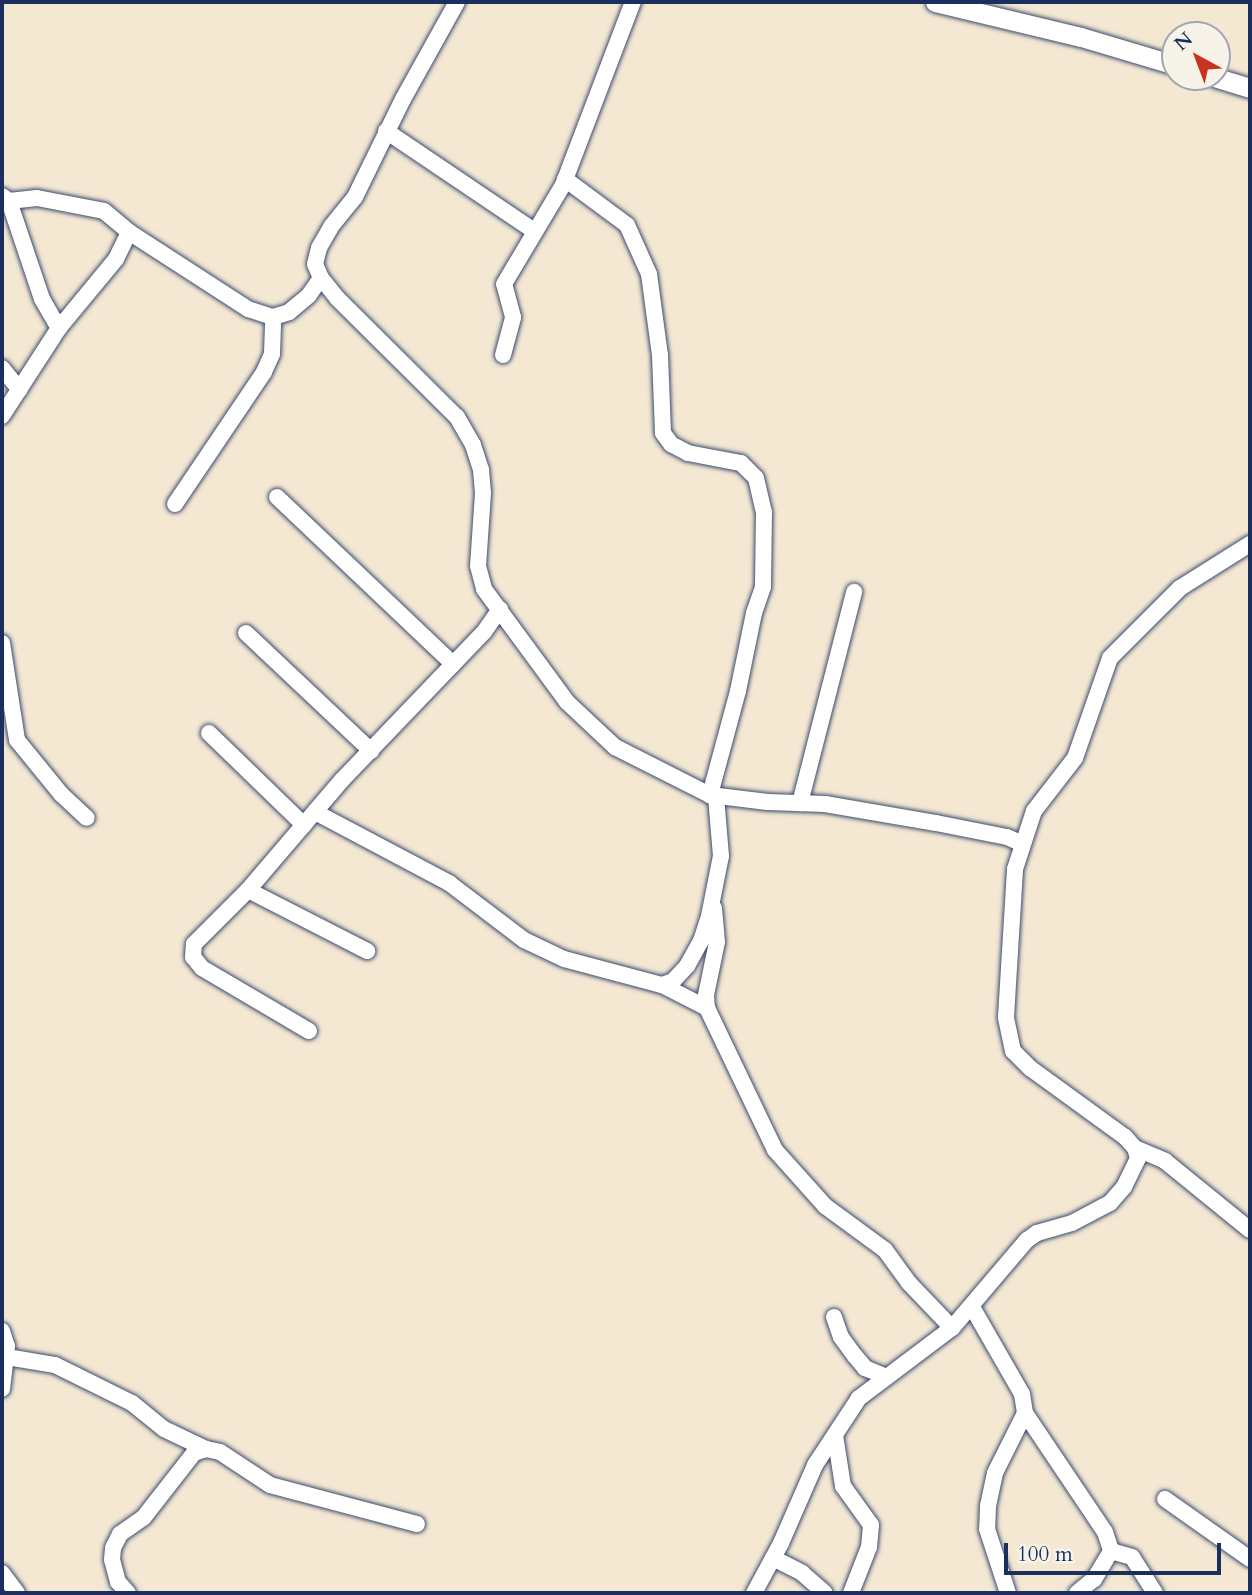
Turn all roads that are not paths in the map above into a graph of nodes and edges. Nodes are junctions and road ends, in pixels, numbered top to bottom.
1 (457, 2) edge
2 (633, 2) edge
3 (937, 2) edge
4 (1161, 61) edge
5 (1231, 82) edge
6 (1250, 88) edge
7 (386, 131) junction
8 (565, 179) junction
9 (5, 198) edge
10 (534, 231) junction
11 (129, 232) junction
12 (321, 278) junction
13 (273, 317) junction
14 (59, 328) junction
15 (503, 355) dead end
16 (2, 368) edge
17 (20, 390) junction
18 (2, 416) edge
19 (277, 497) dead end
20 (175, 504) dead end
21 (1250, 544) edge
22 (854, 592) dead end
23 (500, 609) junction
24 (246, 633) dead end
25 (2, 643) edge
26 (453, 664) junction
27 (209, 733) dead end
28 (371, 751) junction
29 (713, 795) junction
30 (800, 803) junction
31 (315, 813) junction
32 (87, 818) dead end
33 (304, 825) junction
34 (1023, 844) junction
35 (248, 890) junction
36 (712, 899) junction
37 (367, 951) dead end
38 (662, 985) junction
39 (707, 1009) junction
40 (309, 1031) dead end
41 (1135, 1148) junction
42 (1250, 1230) edge
43 (972, 1307) junction
44 (834, 1317) dead end
45 (951, 1328) junction
46 (2, 1331) edge
47 (6, 1357) junction
48 (886, 1377) junction
49 (2, 1389) edge
50 (1025, 1413) junction
51 (835, 1434) junction
52 (206, 1449) junction
53 (1165, 1499) dead end
54 (417, 1524) dead end
55 (1111, 1551) junction
56 (773, 1558) junction
57 (1250, 1559) edge
58 (2, 1573) edge
59 (17, 1593) edge
60 (128, 1593) edge
61 (754, 1593) edge
62 (825, 1593) edge
63 (851, 1593) edge
64 (1008, 1593) edge
65 (1077, 1593) edge
66 (1155, 1593) edge

1 - 7 street
2 - 8 street
3 - 4 main road
5 - 6 main road
7 - 10 street
7 - 12 street
8 - 10 street
8 - 29 street
9 - 11 street
9 - 14 street
10 - 15 street
11 - 13 street
11 - 14 street
12 - 13 street
12 - 23 street
13 - 20 street
14 - 17 street
16 - 17 street
17 - 18 street
19 - 26 street
21 - 34 street
22 - 30 street
23 - 26 street
23 - 29 street
24 - 28 street
25 - 32 street
26 - 28 street
27 - 33 street
28 - 31 street
29 - 30 street
29 - 36 street
30 - 34 street
31 - 33 street
31 - 38 street
33 - 35 street
34 - 41 street
35 - 37 street
35 - 40 street
36 - 38 street
36 - 39 street
38 - 39 street
39 - 45 street
41 - 42 street
41 - 43 street
43 - 45 street
43 - 50 street
44 - 48 street
45 - 48 street
46 - 47 street
47 - 49 street
47 - 52 street
48 - 51 street
50 - 55 street
50 - 64 street
51 - 56 street
51 - 63 street
52 - 54 street
52 - 60 street
53 - 57 street
55 - 65 street
55 - 66 street
56 - 61 street
56 - 62 street
58 - 59 street

